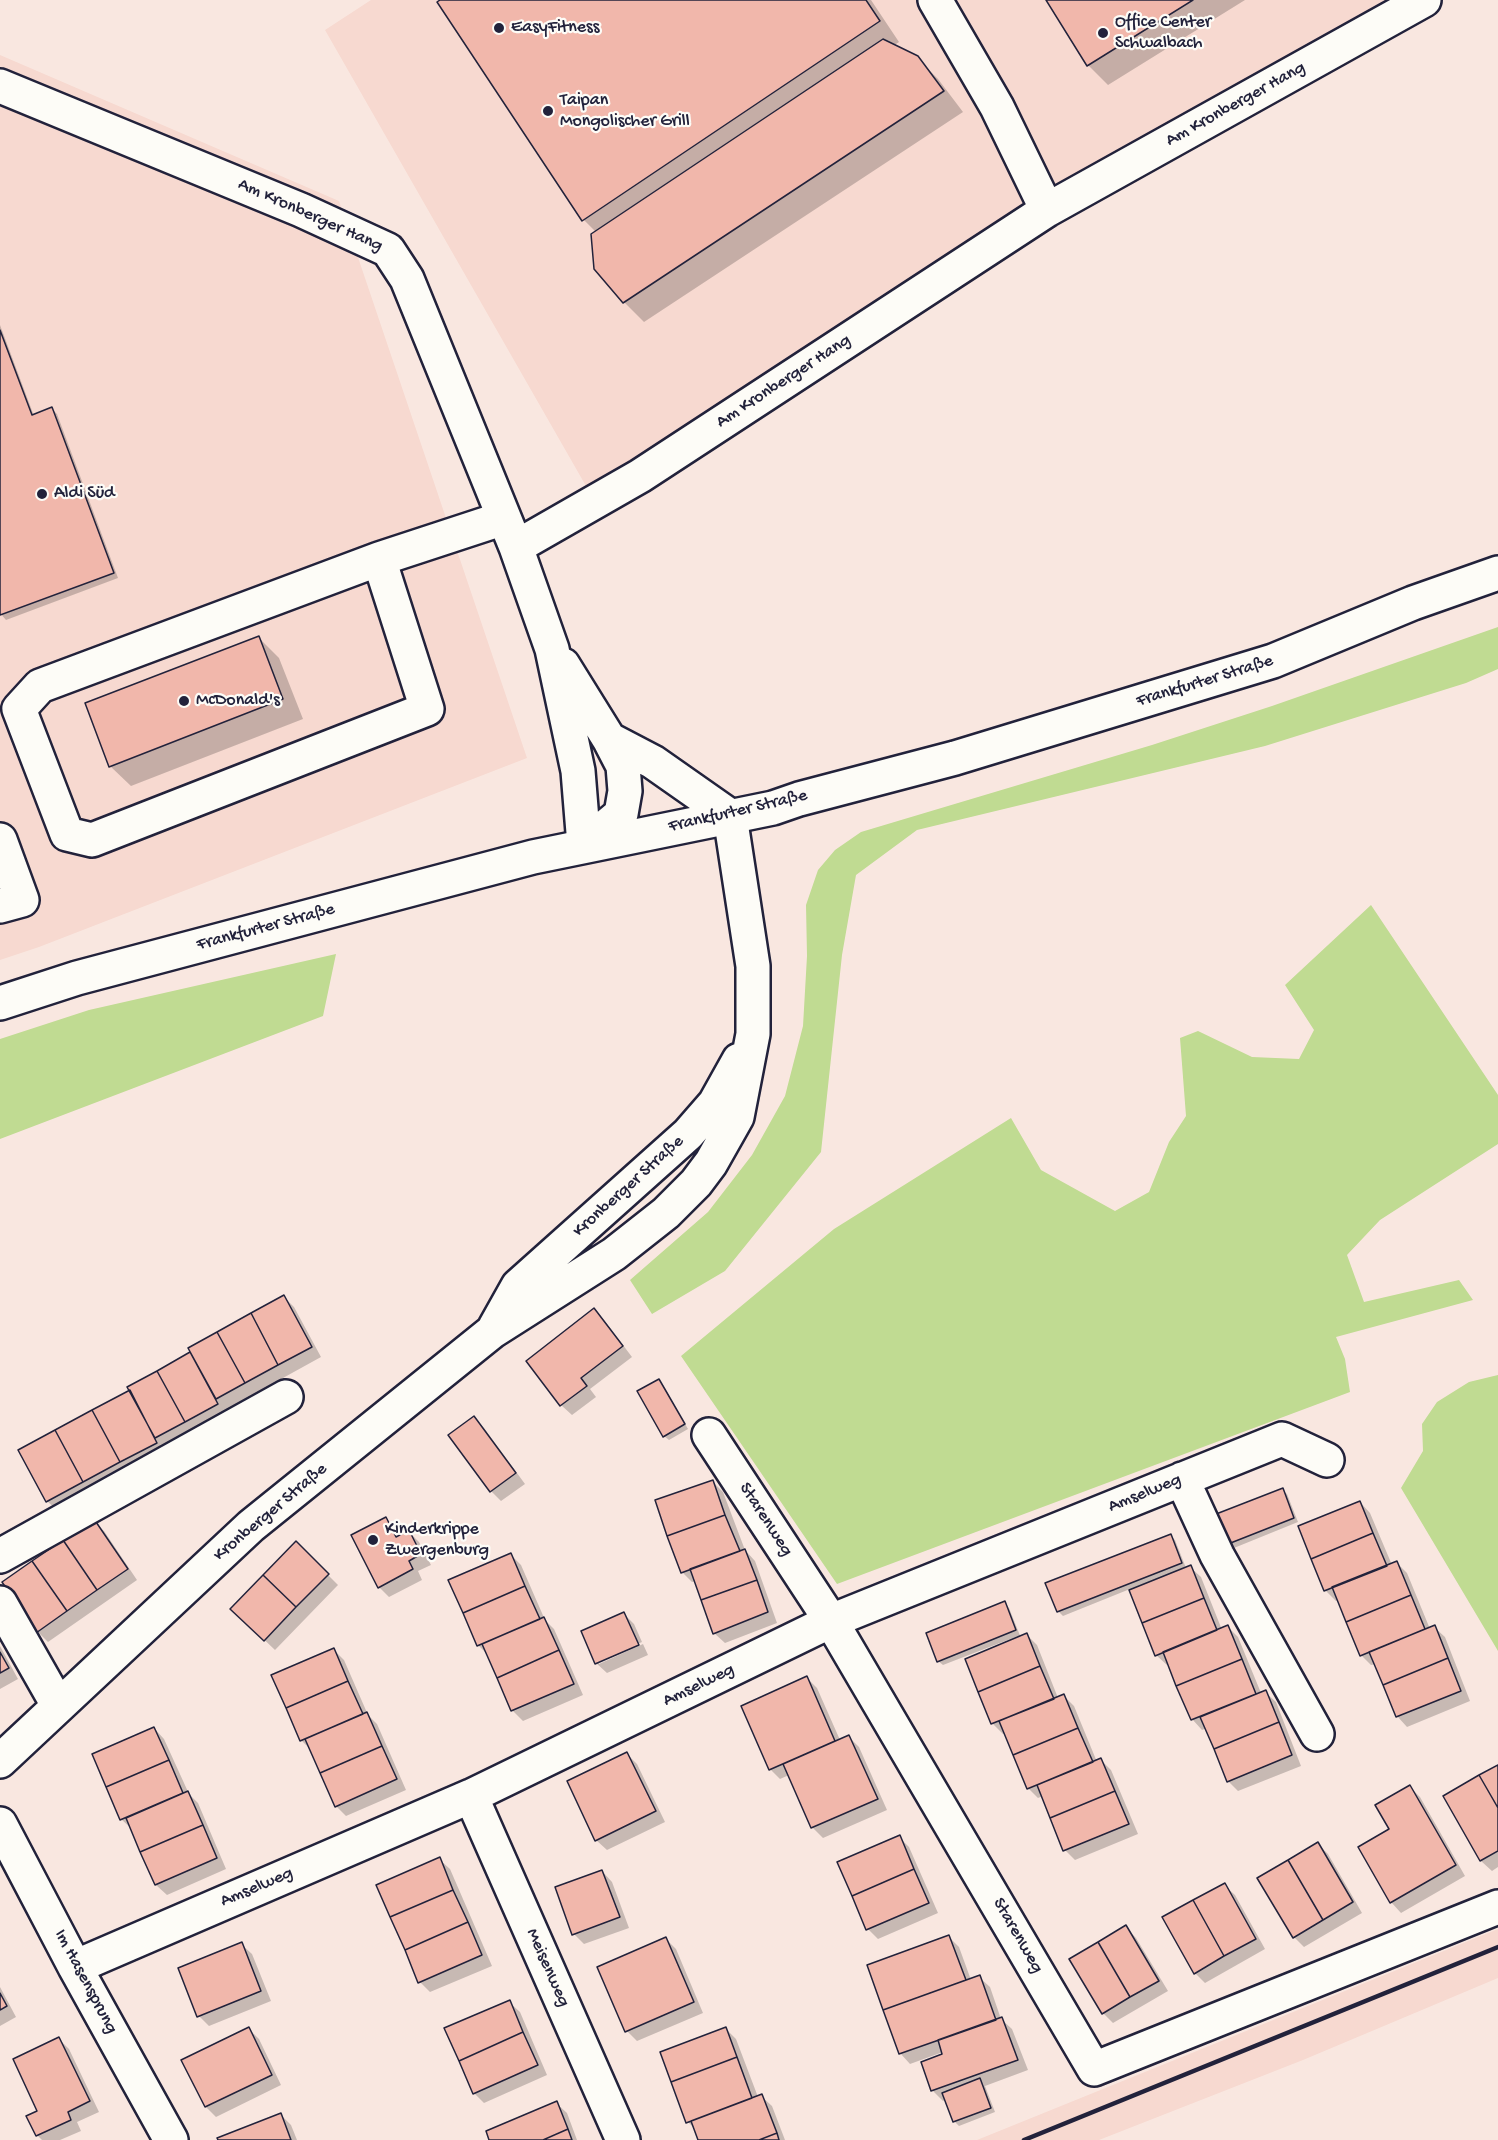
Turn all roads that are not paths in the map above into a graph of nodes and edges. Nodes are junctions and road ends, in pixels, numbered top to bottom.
1 (935, 0) edge
2 (1424, 0) edge
3 (0, 86) edge
4 (1047, 210) junction
5 (510, 532) junction
6 (379, 559) junction
7 (1498, 573) edge
8 (552, 649) junction
9 (609, 739) junction
10 (730, 816) junction
11 (0, 840) edge
12 (584, 845) junction
13 (0, 906) edge
14 (0, 1003) edge
15 (753, 1034) junction
16 (493, 1332) junction
17 (286, 1397) dead end
18 (709, 1435) dead end
19 (1327, 1460) dead end
20 (1182, 1479) junction
21 (0, 1556) edge
22 (0, 1603) edge
23 (831, 1621) junction
24 (58, 1705) junction
25 (1317, 1734) dead end
26 (0, 1761) edge
27 (471, 1796) junction
28 (0, 1824) edge
29 (1498, 1907) edge
30 (75, 1966) junction
31 (171, 2140) edge
32 (622, 2140) edge

1 - 4 street
2 - 4 street, Am Kronberger Hang
3 - 5 street, Am Kronberger Hang
4 - 5 street, Am Kronberger Hang
5 - 6 street
5 - 8 street, Am Kronberger Hang
6 - 6 street
7 - 10 street, Frankfurter Straße
8 - 9 street, Am Kronberger Hang
8 - 12 street, Am Kronberger Hang
9 - 10 street
9 - 12 street, Am Kronberger Hang
10 - 12 street, Frankfurter Straße
10 - 15 street, Kronberger Straße
11 - 13 street
12 - 14 street, Frankfurter Straße
15 - 16 street, Kronberger Straße
15 - 16 street, Kronberger Straße
16 - 24 street, Kronberger Straße
17 - 21 street
18 - 23 street, Starenweg
19 - 20 street, Amselweg
20 - 23 street, Amselweg
20 - 25 street
22 - 24 street
23 - 27 street, Amselweg
23 - 29 street, Starenweg
24 - 26 street, Kronberger Straße
27 - 30 street, Amselweg
27 - 32 street, Meisenweg
28 - 30 street, Im Hasensprung
30 - 31 street, Im Hasensprung

